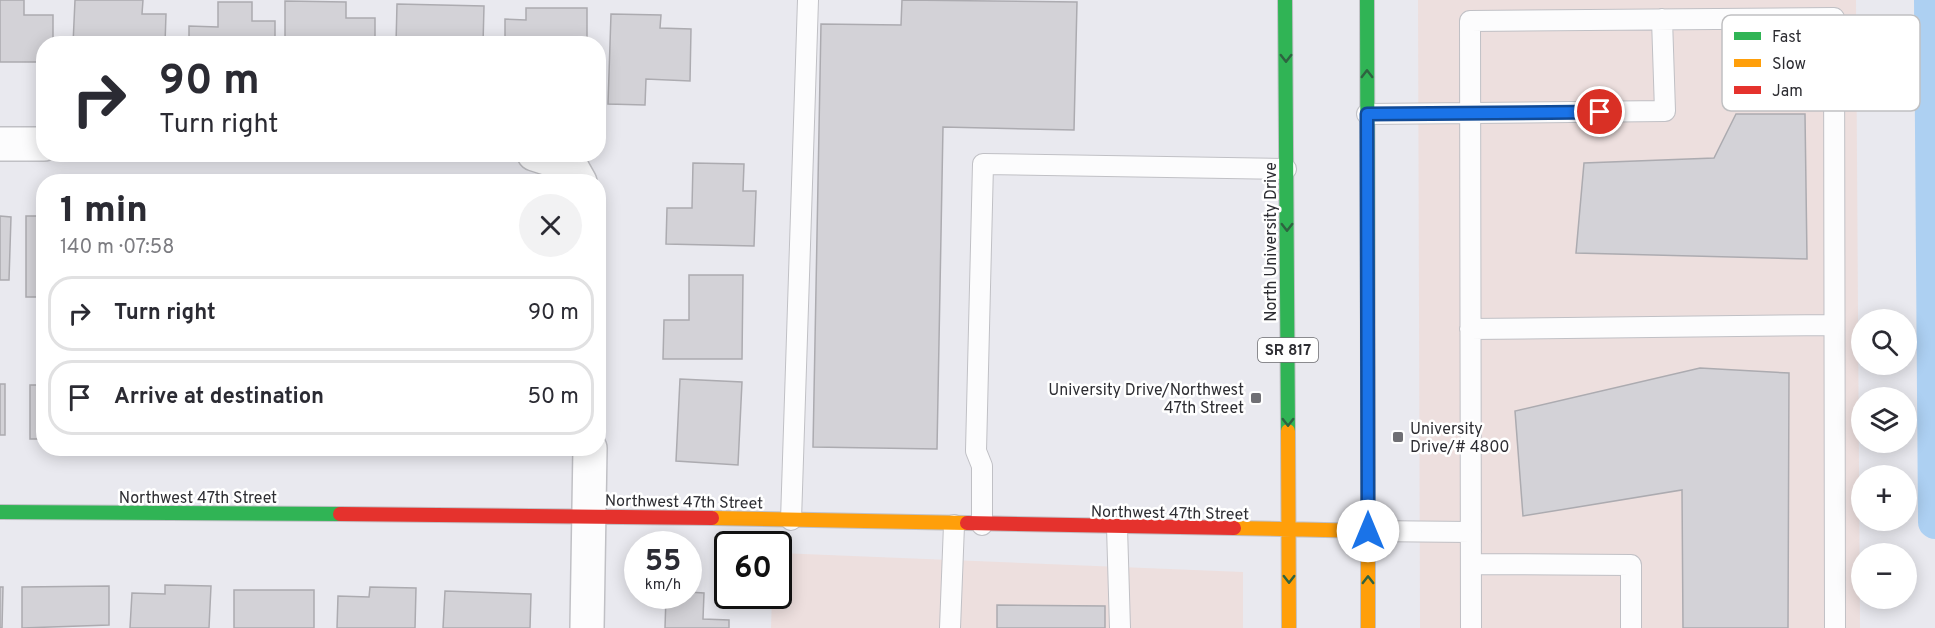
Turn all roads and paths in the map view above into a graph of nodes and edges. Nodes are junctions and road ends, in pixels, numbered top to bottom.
1 (808, 0) edge
2 (1285, 0) edge
3 (1367, 0) edge
4 (1722, 19) edge
5 (1662, 20) junction
6 (1834, 111) edge
7 (1470, 113) junction
8 (1367, 114) junction
9 (0, 144) edge
10 (36, 144) edge
11 (550, 162) edge
12 (1286, 169) junction
13 (575, 174) edge
14 (1834, 325) junction
15 (1470, 328) junction
16 (590, 456) edge
17 (0, 512) edge
18 (589, 515) junction
19 (791, 520) junction
20 (954, 525) junction
21 (982, 525) junction
22 (1117, 527) junction
23 (1289, 530) junction
24 (1368, 531) junction
25 (1471, 532) junction
26 (1471, 564) junction
27 (587, 628) edge
28 (950, 628) edge
29 (1120, 628) edge
30 (1289, 628) edge
31 (1368, 628) edge
32 (1471, 628) edge
33 (1631, 628) edge
34 (1835, 628) edge

1 - 19 lane
2 -> 12 street, North University Drive / SR 817
8 -> 3 street
4 - 5 lane
5 - 7 lane
5 - 7 lane
6 - 14 lane
7 - 8 lane
7 - 15 lane
8 - 24 street
9 - 10 street
11 - 13 street
12 - 21 lane
12 -> 23 street, North University Drive / SR 817
14 - 15 lane
14 - 34 lane
15 - 25 lane
16 - 18 street
17 - 18 street, Northwest 47th Street
18 - 19 street, Northwest 47th Street
18 - 27 street
19 - 20 street, Northwest 47th Street
20 - 21 street, Northwest 47th Street
20 - 28 lane
21 - 22 street, Northwest 47th Street
22 - 23 street, Northwest 47th Street
22 - 29 lane
23 - 24 street, Northwest 47th Street
23 -> 30 street, North University Drive / SR 817
24 - 25 lane
31 -> 24 street
25 - 26 lane
26 - 32 lane
26 - 33 lane

